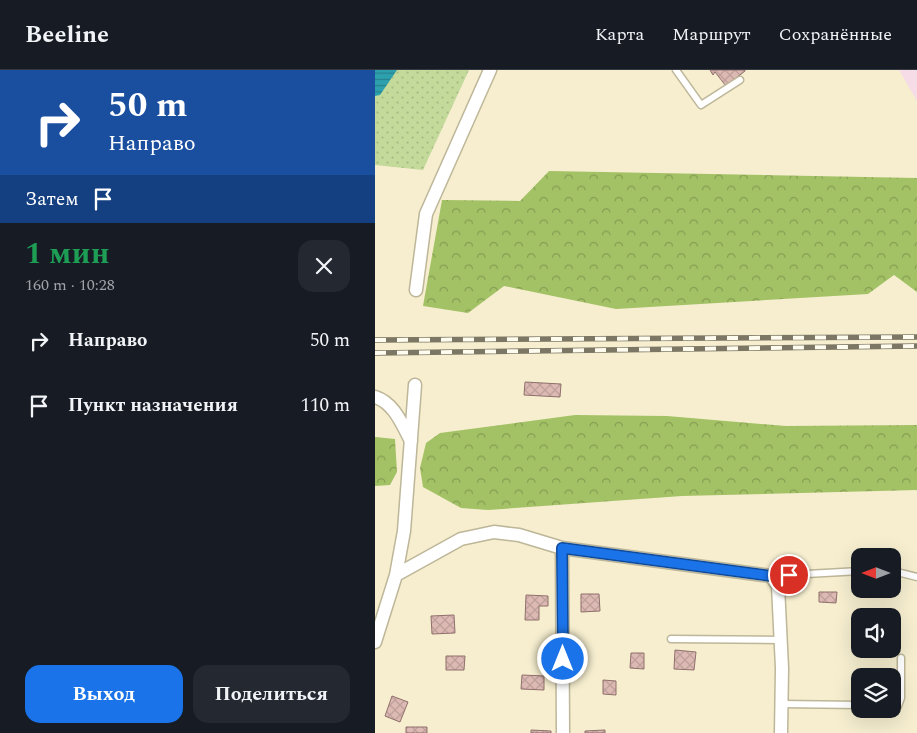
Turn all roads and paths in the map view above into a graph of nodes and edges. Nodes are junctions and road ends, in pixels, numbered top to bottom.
1 (490, 70) edge
2 (676, 70) edge
3 (740, 80) dead end
4 (416, 290) dead end
5 (415, 385) dead end
6 (375, 397) edge
7 (411, 441) junction
8 (562, 548) junction
9 (851, 572) edge
10 (901, 573) edge
11 (396, 575) junction
12 (771, 576) junction
13 (917, 576) edge
14 (671, 639) dead end
15 (781, 640) junction
16 (375, 642) edge
17 (901, 658) dead end
18 (901, 668) edge
19 (781, 704) junction
20 (851, 706) edge
21 (563, 733) edge
22 (781, 733) edge

1 - 4 street
2 - 3 lane
5 - 7 street
6 - 7 street
7 - 11 street
8 - 11 street
8 - 12 street
8 - 21 street
9 - 12 lane
10 - 13 lane
11 - 16 street
12 - 15 street
14 - 15 lane
15 - 19 street
17 - 18 lane
19 - 20 lane
19 - 22 street

